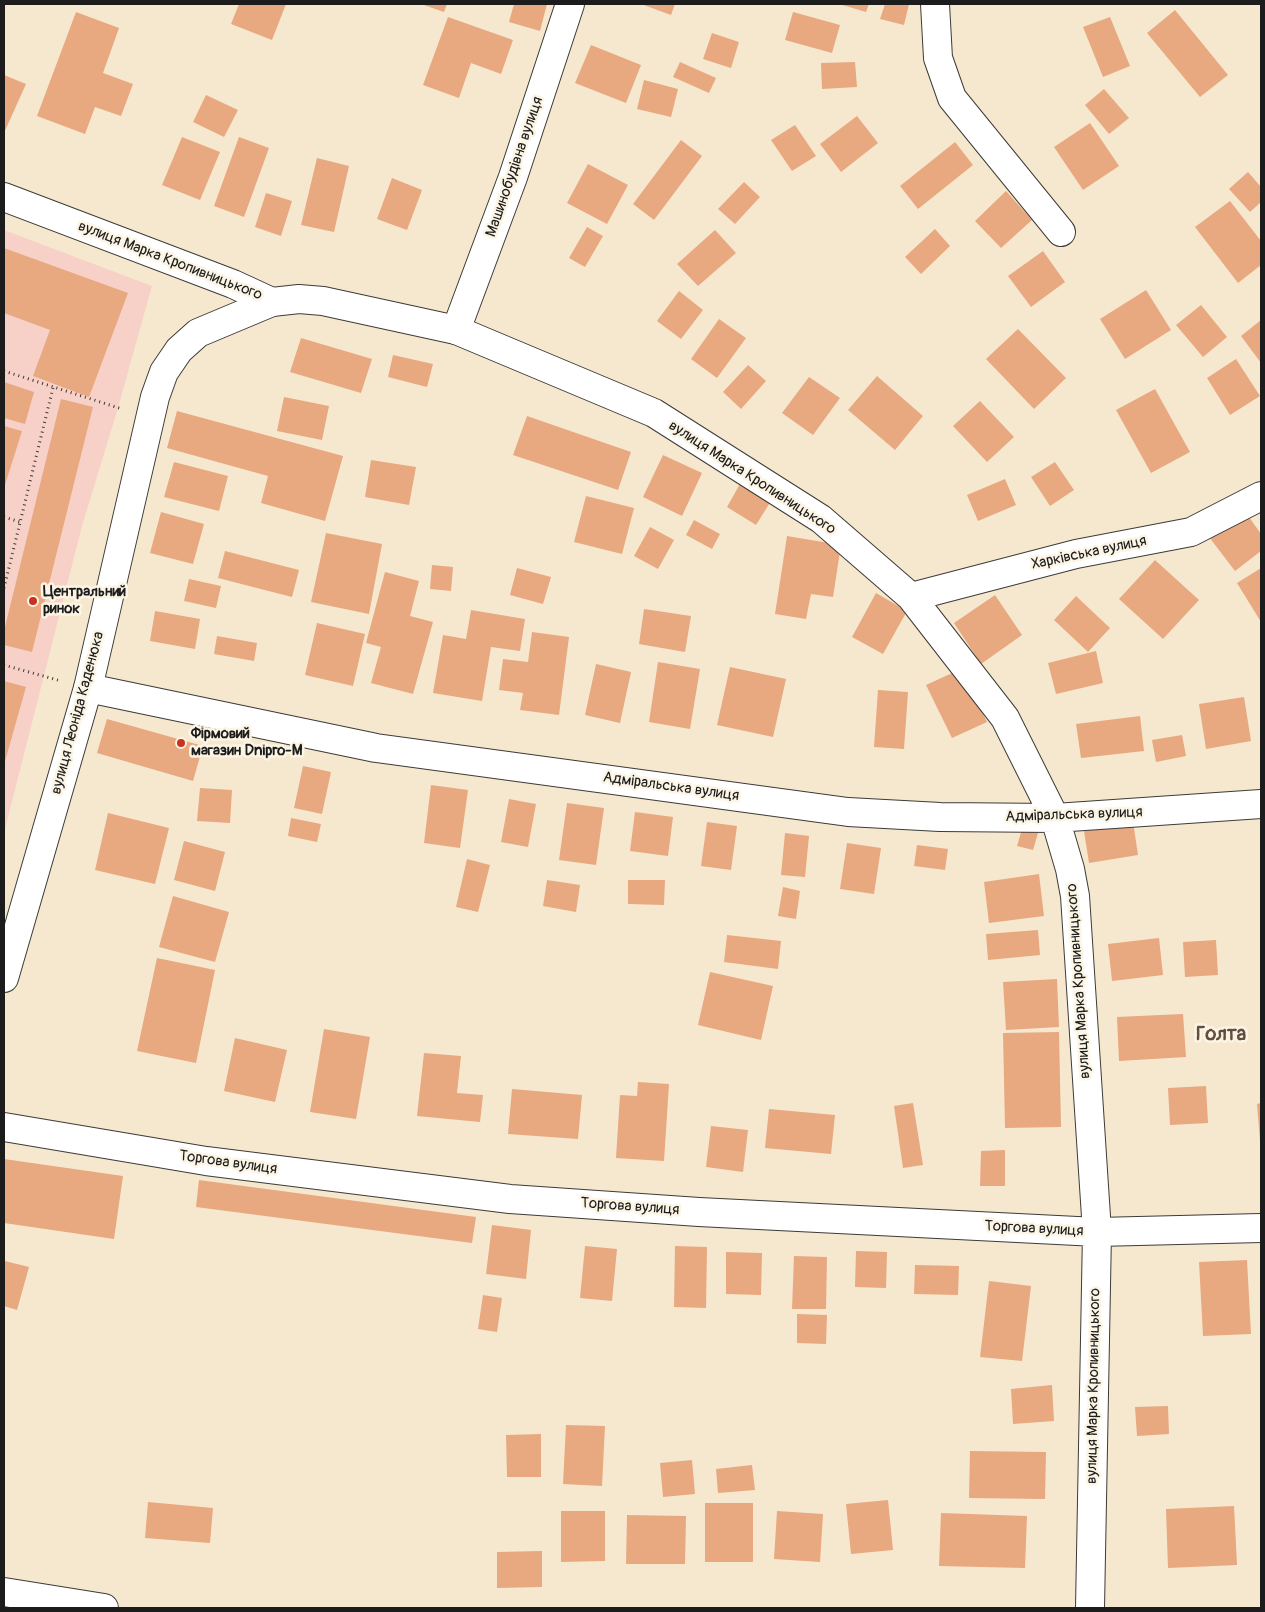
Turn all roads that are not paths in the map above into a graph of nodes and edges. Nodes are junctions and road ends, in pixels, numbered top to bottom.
1 (570, 4) edge
2 (936, 4) edge
3 (4, 197) edge
4 (1061, 232) dead end
5 (272, 302) junction
6 (456, 330) junction
7 (1261, 496) edge
8 (911, 597) junction
9 (88, 688) junction
10 (1261, 804) edge
11 (1054, 818) junction
12 (4, 978) edge
13 (4, 1126) edge
14 (1261, 1228) edge
15 (1097, 1232) junction
16 (4, 1592) edge
17 (104, 1608) edge
18 (1090, 1608) edge

1 - 6 street, Машинобудівна вулиця
2 - 4 street
3 - 5 street, вулиця Марка Кропивницького
5 - 6 street, вулиця Марка Кропивницького
5 - 9 street, вулиця Леоніда Каденюка
6 - 8 street, вулиця Марка Кропивницького
7 - 8 street, Харківська вулиця
8 - 11 street, вулиця Марка Кропивницького
9 - 11 street, Адміральська вулиця
9 - 12 street, вулиця Леоніда Каденюка
10 - 11 street, Адміральська вулиця
11 - 15 street, вулиця Марка Кропивницького
13 - 15 street, Торгова вулиця
14 - 15 street, Торгова вулиця
15 - 18 street, вулиця Марка Кропивницького
16 - 17 street

